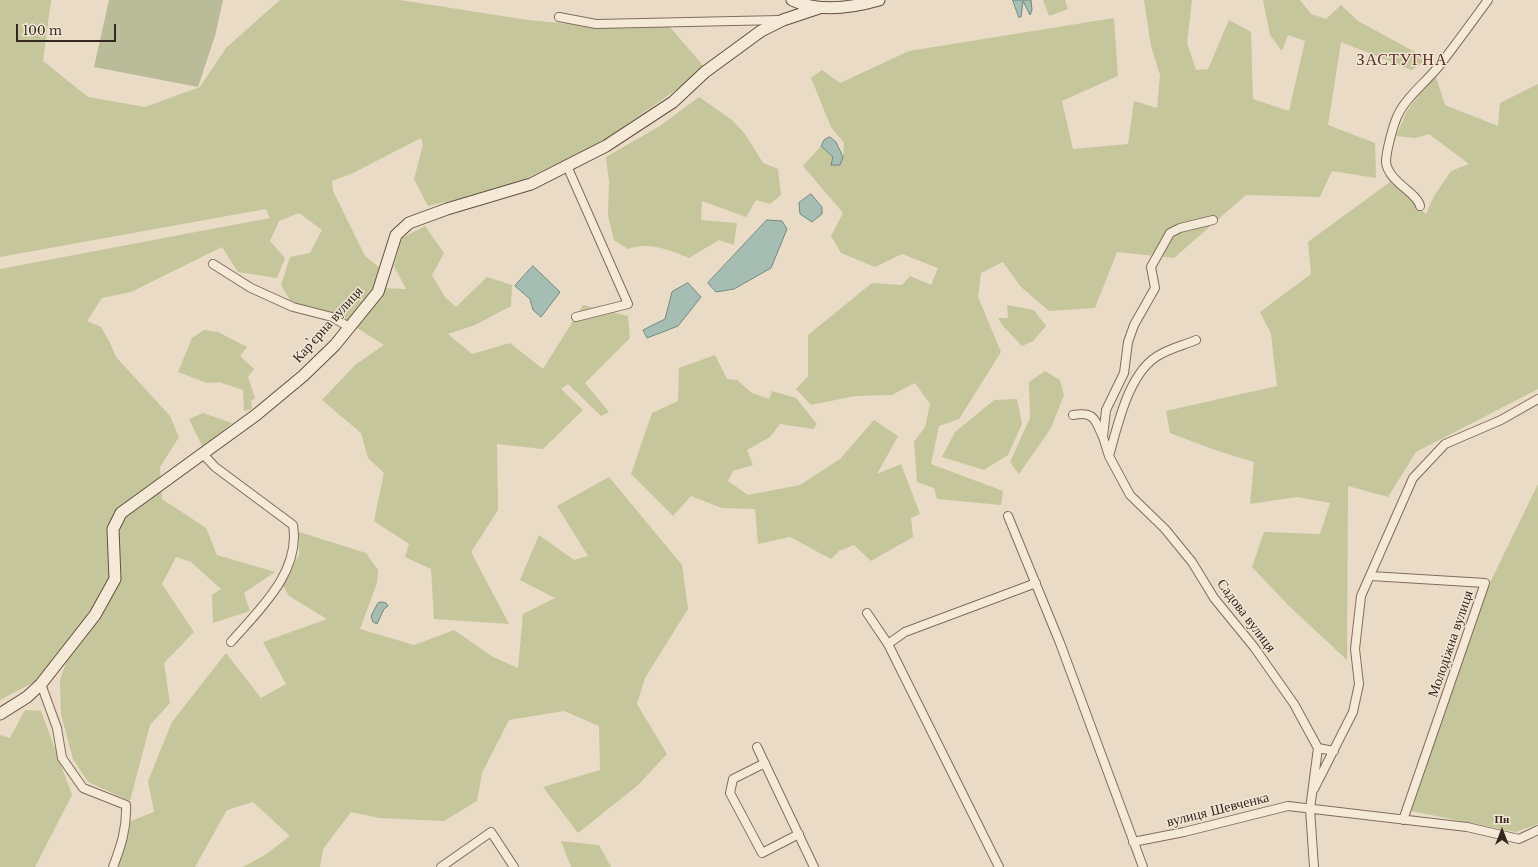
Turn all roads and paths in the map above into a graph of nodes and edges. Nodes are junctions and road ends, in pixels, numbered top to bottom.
1 (792, 0) edge
2 (879, 0) edge
3 (1488, 0) edge
4 (819, 8) junction
5 (559, 17) dead end
6 (786, 19) junction
7 (567, 166) junction
8 (1420, 206) dead end
9 (1213, 220) dead end
10 (213, 264) dead end
11 (576, 317) dead end
12 (349, 327) junction
13 (1196, 340) dead end
14 (1538, 399) edge
15 (1074, 415) dead end
16 (1103, 437) junction
17 (202, 453) junction
18 (1109, 456) junction
19 (1008, 516) dead end
20 (1371, 576) junction
21 (1036, 583) junction
22 (867, 613) dead end
23 (231, 642) dead end
24 (888, 644) junction
25 (42, 684) junction
26 (0, 714) edge
27 (757, 747) dead end
28 (1318, 748) junction
29 (1334, 751) junction
30 (765, 763) junction
31 (1313, 791) junction
32 (1310, 809) junction
33 (1403, 820) junction
34 (1538, 830) edge
35 (799, 834) junction
36 (1133, 842) junction
37 (113, 867) edge
38 (441, 867) edge
39 (514, 867) edge
40 (813, 867) edge
41 (999, 867) edge
42 (1143, 867) edge
43 (1314, 867) edge

1 - 4 street
1 - 6 street
2 - 4 street
3 - 8 street
4 - 6 street, Карʼєрна вулиця
5 - 6 street
6 - 7 street, Карʼєрна вулиця
7 - 11 street
7 - 12 street, Карʼєрна вулиця
9 - 16 street
10 - 12 street
12 - 17 street, Карʼєрна вулиця
13 - 18 street
14 - 20 street
15 - 16 street, Садова вулиця
16 - 18 street, Садова вулиця
17 - 23 street
17 - 25 street, Карʼєрна вулиця
18 - 28 street, Садова вулиця
19 - 21 street
20 - 29 street
20 - 33 street, Молодіжна вулиця
21 - 24 street
21 - 36 street
22 - 24 street
24 - 41 street
25 - 26 street, Карʼєрна вулиця
25 - 37 street
27 - 30 street
28 - 29 street
28 - 31 street
29 - 31 street
30 - 35 street
30 - 35 street
31 - 32 street
32 - 33 street
32 - 36 street, вулиця Шевченка
32 - 43 street
33 - 34 street
35 - 40 street
36 - 42 street
38 - 39 street

